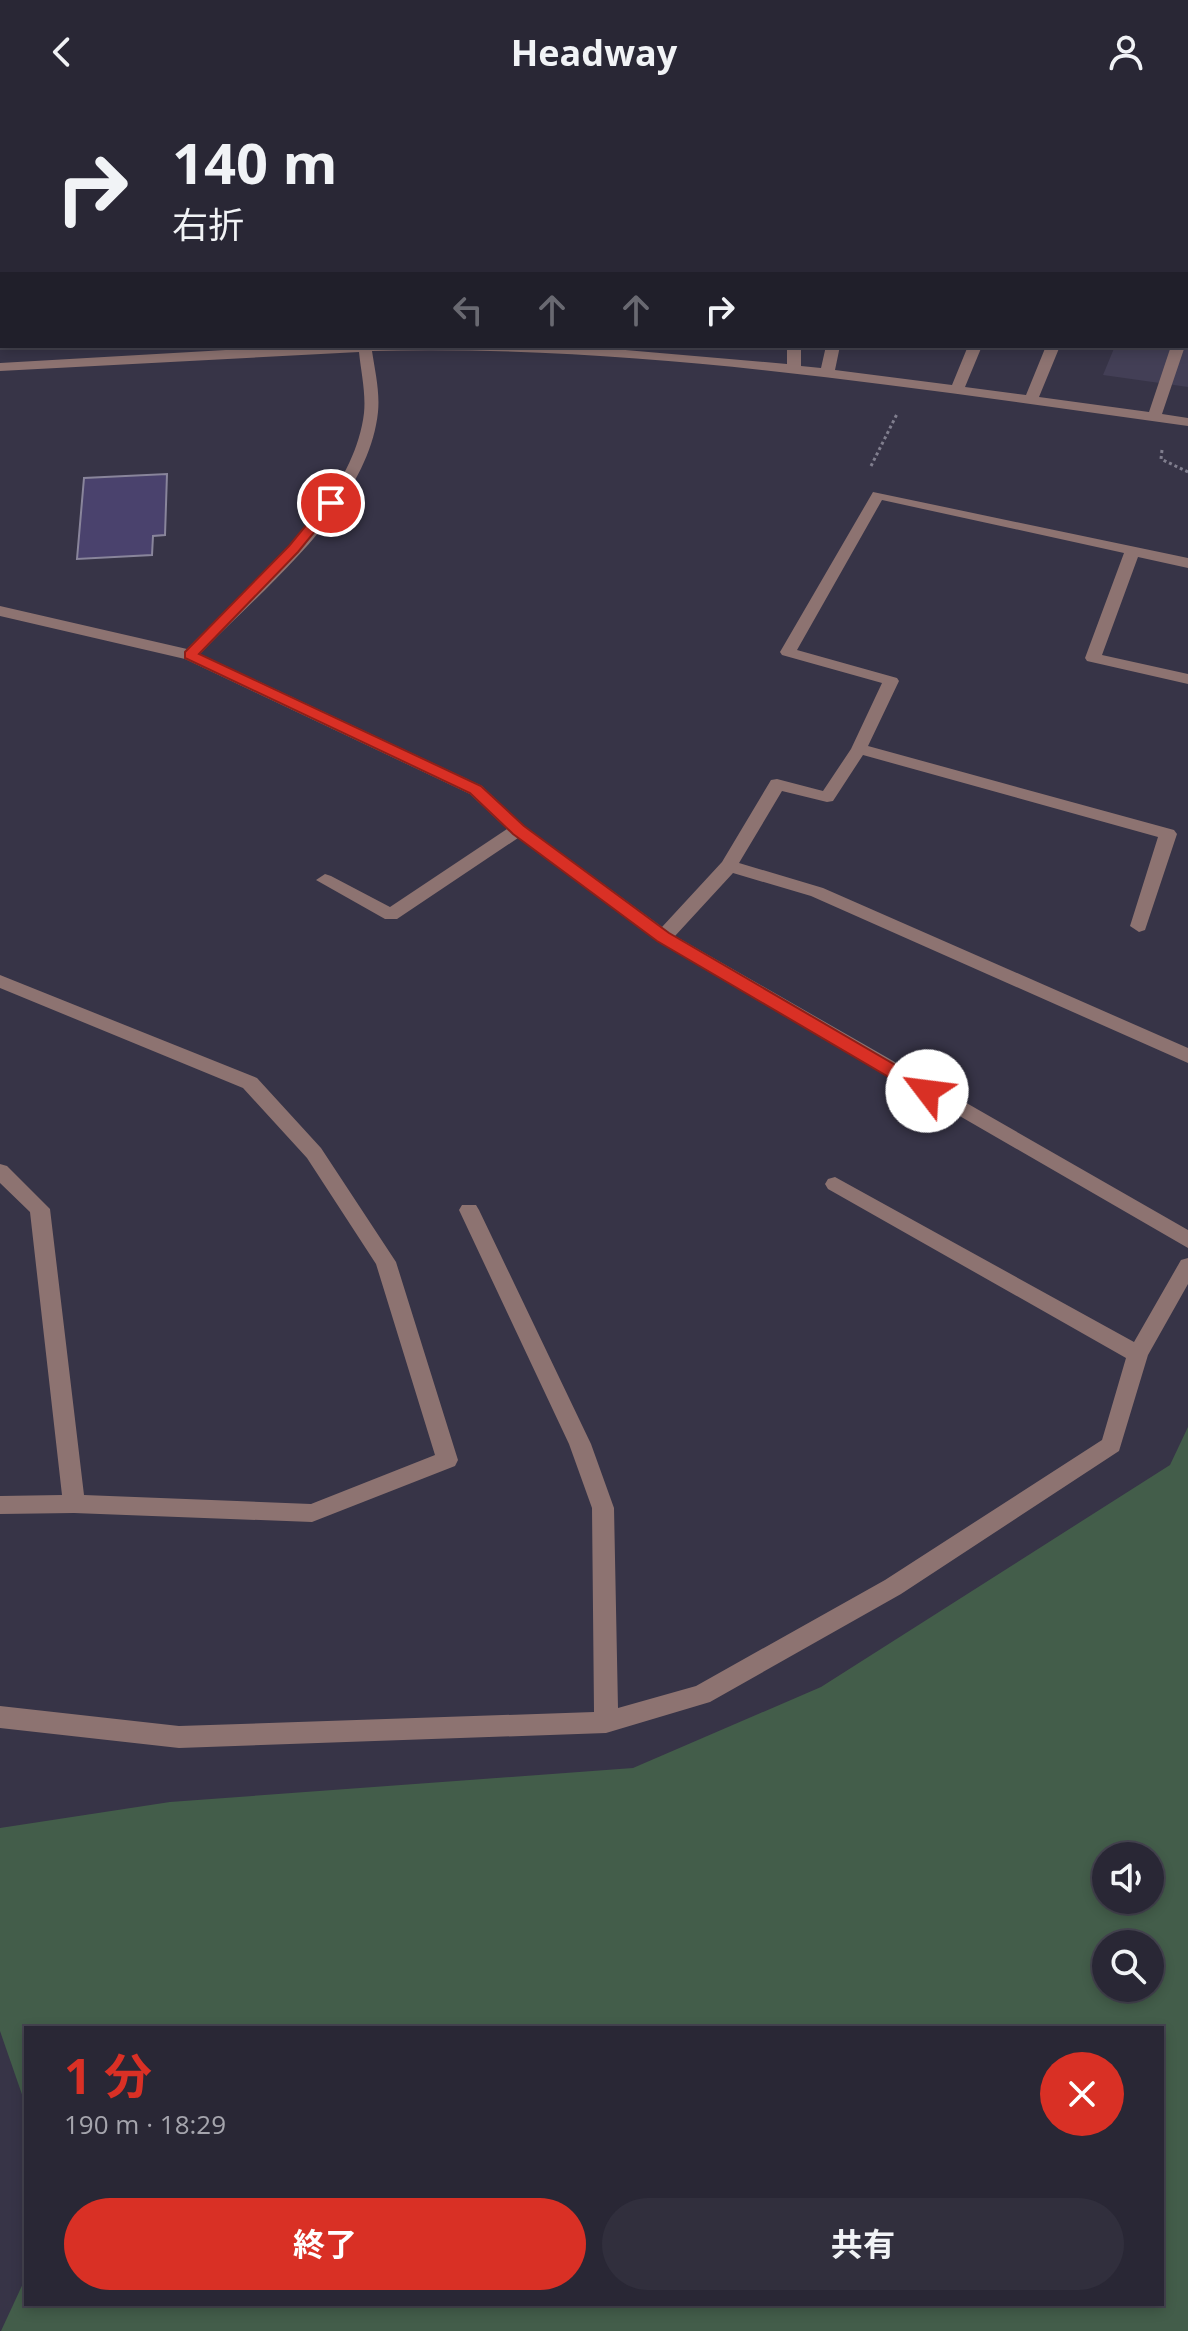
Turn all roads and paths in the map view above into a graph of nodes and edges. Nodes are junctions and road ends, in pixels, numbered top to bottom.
1 (329, 348) edge
2 (364, 348) edge
3 (523, 348) edge
4 (794, 348) edge
5 (833, 348) edge
6 (974, 348) edge
7 (1052, 348) edge
8 (1177, 348) edge
9 (0, 367) edge
10 (794, 370) junction
11 (827, 374) junction
12 (913, 384) junction
13 (957, 390) junction
14 (1031, 400) junction
15 (1154, 417) junction
16 (1188, 422) edge
17 (878, 495) junction
18 (1132, 552) junction
19 (1188, 563) edge
20 (0, 611) edge
21 (190, 655) junction
22 (1188, 679) edge
23 (859, 749) junction
24 (518, 830) junction
25 (729, 866) junction
26 (325, 880) dead end
27 (1139, 926) dead end
28 (663, 937) junction
29 (0, 981) edge
30 (1188, 1056) edge
31 (0, 1171) edge
32 (835, 1184) dead end
33 (469, 1210) dead end
34 (1188, 1240) edge
35 (1188, 1266) edge
36 (1138, 1354) junction
37 (74, 1504) junction
38 (0, 1505) edge
39 (0, 1717) edge
40 (606, 1722) junction

1 - 9 street
2 - 21 street
3 - 10 street
4 - 10 street
5 - 11 street
6 - 13 street
7 - 14 street
8 - 15 street
10 - 11 street
11 - 12 street
12 - 13 street
12 - 17 path
13 - 14 street
14 - 15 street
15 - 16 street
17 - 18 street
17 - 23 street
18 - 19 street
18 - 22 street
20 - 21 street
21 - 24 street
23 - 25 street
23 - 27 street
24 - 26 street
24 - 28 street
25 - 28 street
25 - 30 street
28 - 34 street
29 - 37 street
31 - 37 street
32 - 36 street
33 - 40 street
35 - 36 street
36 - 40 street
37 - 38 street
39 - 40 street

